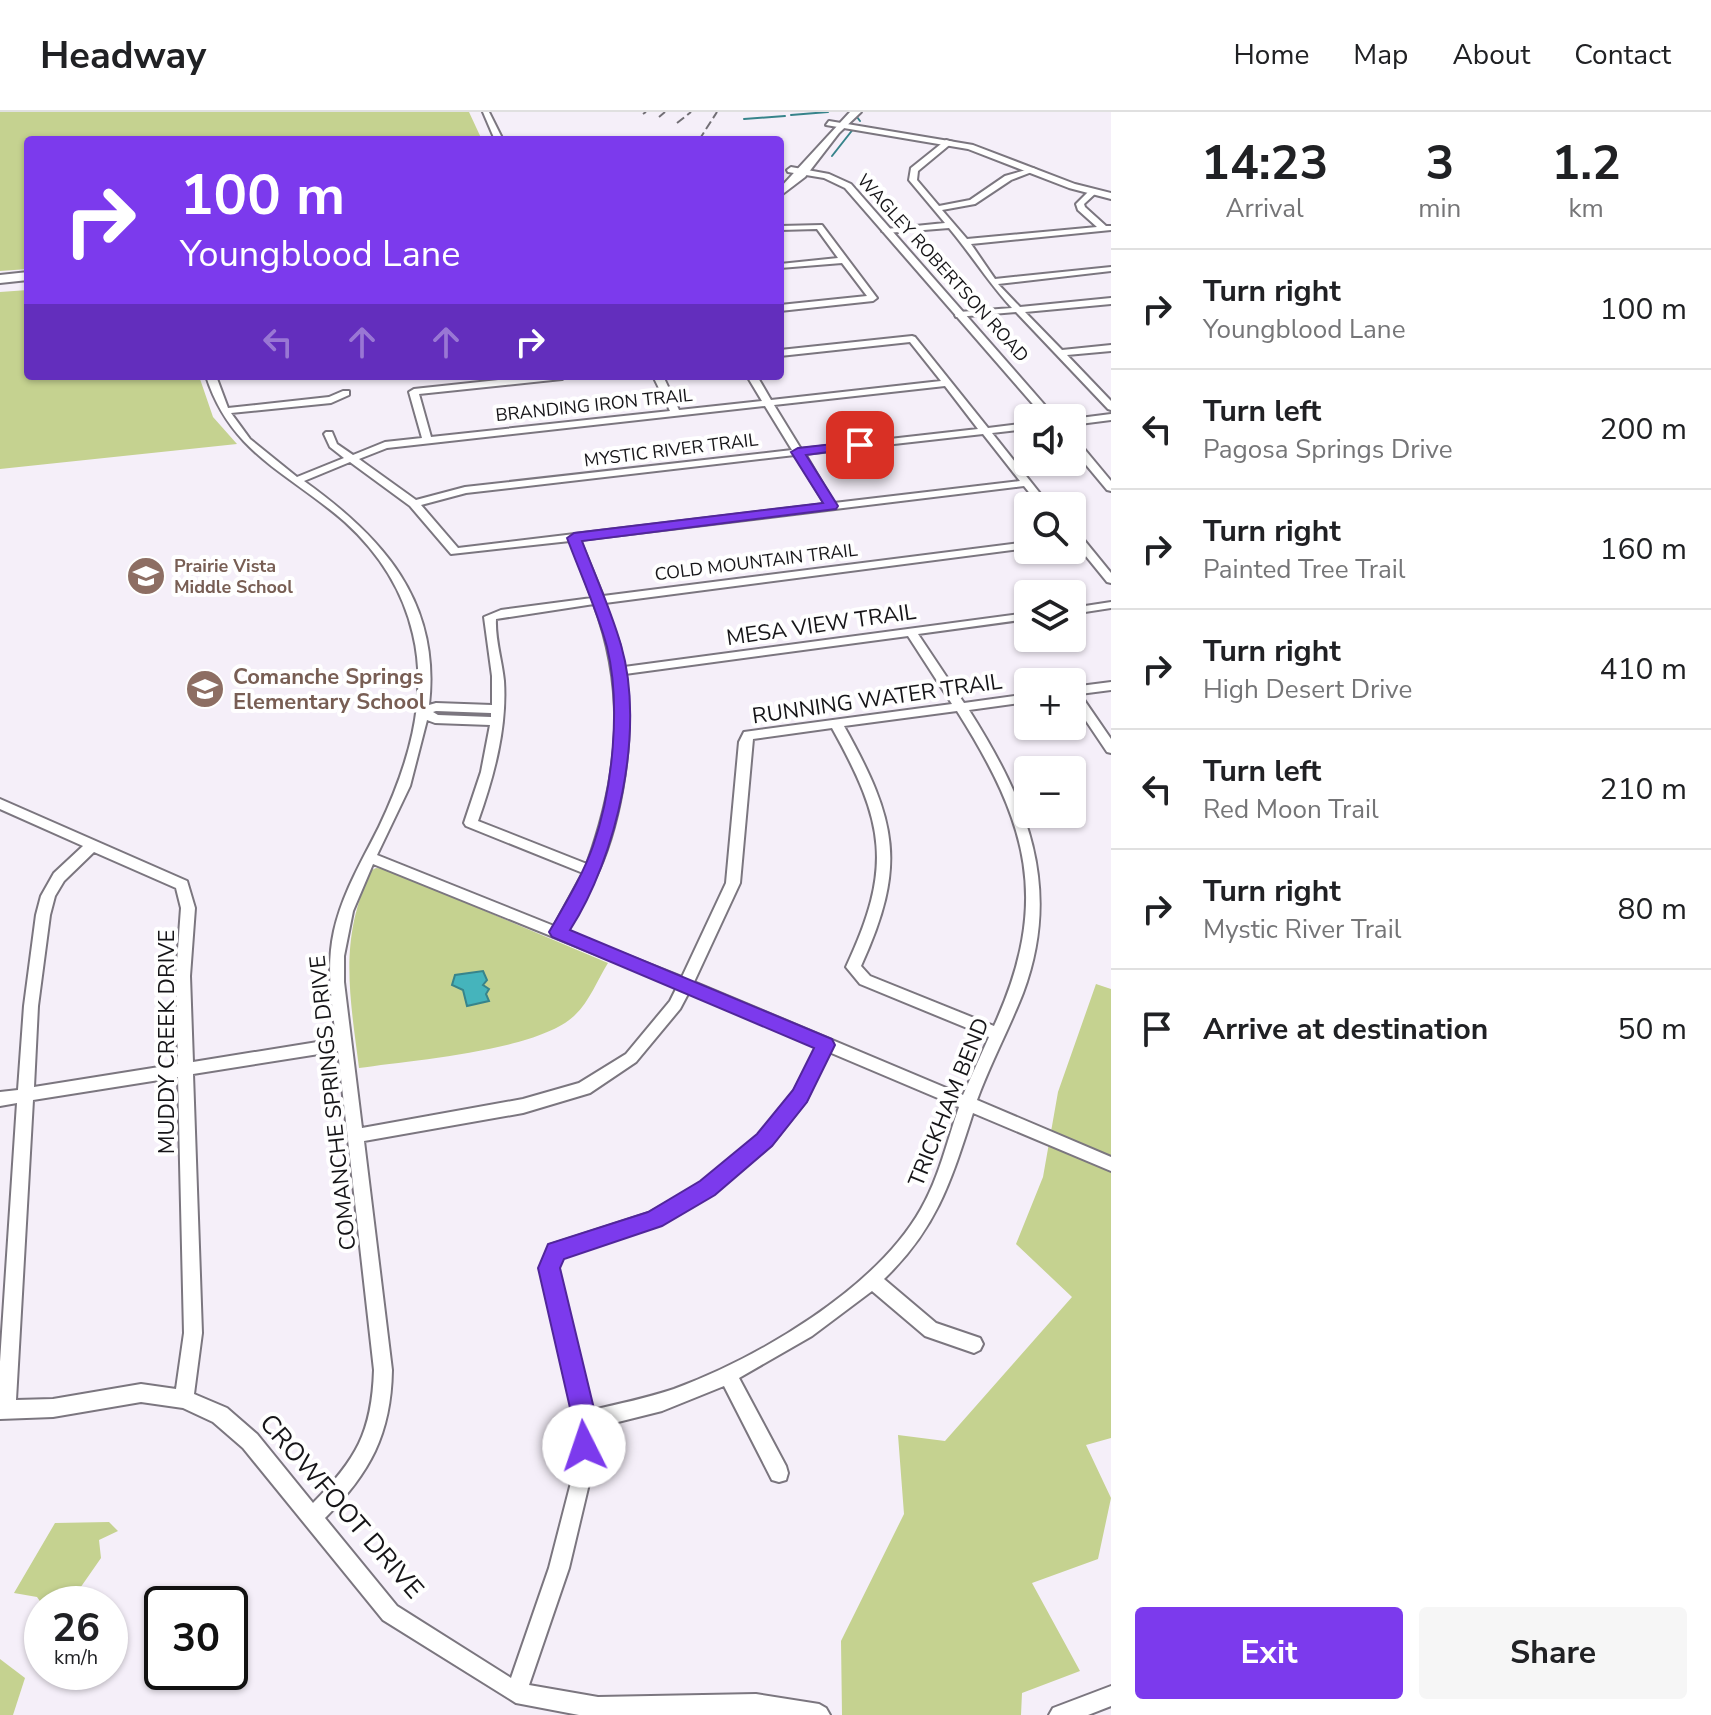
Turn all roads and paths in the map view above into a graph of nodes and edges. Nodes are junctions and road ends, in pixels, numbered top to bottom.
1 (486, 112) edge
2 (856, 112) edge
3 (837, 120) edge
4 (497, 136) edge
5 (952, 140) junction
6 (1038, 169) junction
7 (791, 170) junction
8 (804, 173) junction
9 (784, 176) edge
10 (784, 190) edge
11 (1096, 190) junction
12 (1111, 193) edge
13 (937, 209) junction
14 (951, 225) junction
15 (784, 228) edge
16 (1107, 228) edge
17 (886, 231) junction
18 (966, 242) junction
19 (844, 260) junction
20 (784, 266) edge
21 (1111, 269) edge
22 (24, 276) edge
23 (0, 279) edge
24 (992, 282) junction
25 (24, 283) edge
26 (0, 285) edge
27 (1111, 301) edge
28 (784, 308) edge
29 (1017, 308) junction
30 (959, 315) junction
31 (1111, 348) edge
32 (784, 353) edge
33 (1060, 353) junction
34 (213, 380) edge
35 (525, 380) edge
36 (660, 380) edge
37 (755, 380) edge
38 (947, 383) junction
39 (346, 393) dead end
40 (769, 402) junction
41 (1038, 404) edge
42 (1111, 407) edge
43 (225, 411) junction
44 (676, 413) junction
45 (1111, 417) edge
46 (1086, 420) edge
47 (1014, 427) edge
48 (985, 430) junction
49 (329, 434) dead end
50 (427, 440) junction
51 (798, 452) junction
52 (349, 457) junction
53 (1086, 458) edge
54 (298, 480) junction
55 (1026, 483) junction
56 (1111, 488) edge
57 (1033, 492) edge
58 (414, 504) junction
59 (831, 506) junction
60 (574, 538) junction
61 (1014, 547) edge
62 (1086, 551) edge
63 (1111, 580) edge
64 (598, 601) junction
65 (1111, 605) edge
66 (1086, 609) edge
67 (1014, 618) edge
68 (911, 632) junction
69 (619, 671) junction
70 (1111, 686) edge
71 (1086, 689) edge
72 (1014, 700) edge
73 (959, 708) junction
74 (422, 711) junction
75 (1086, 712) edge
76 (497, 715) junction
77 (836, 724) junction
78 (1111, 749) edge
79 (0, 804) edge
80 (92, 846) junction
81 (368, 857) junction
82 (592, 871) junction
83 (558, 932) junction
84 (686, 985) junction
85 (997, 1034) junction
86 (344, 1044) junction
87 (825, 1045) junction
88 (186, 1071) junction
89 (26, 1094) junction
90 (0, 1099) edge
91 (966, 1104) junction
92 (356, 1136) junction
93 (1111, 1164) edge
94 (872, 1280) junction
95 (974, 1344) dead end
96 (728, 1375) junction
97 (184, 1399) junction
98 (3, 1410) edge
99 (585, 1421) junction
100 (779, 1473) dead end
101 (313, 1517) junction
102 (516, 1693) junction
103 (1106, 1704) edge
104 (819, 1715) edge
105 (1060, 1715) edge

1 - 4 street
2 - 3 main road
3 - 5 street
3 - 7 main road
3 - 8 main road
5 - 6 street
5 - 13 street
6 - 11 street
6 - 13 street
7 - 8 street, WAGLEY ROBERTSON ROAD
7 - 9 main road
8 - 10 main road
8 - 17 street, WAGLEY ROBERTSON ROAD
11 - 12 street
11 - 16 street
13 - 14 street
14 - 17 street
14 - 18 street
15 - 19 street
16 - 18 street
17 - 30 street, WAGLEY ROBERTSON ROAD
18 - 24 street
19 - 20 street
19 - 28 street
21 - 24 street
22 - 23 main road
24 - 29 street
25 - 26 main road
27 - 29 street
29 - 30 street
29 - 33 street
30 - 41 street, WAGLEY ROBERTSON ROAD
31 - 33 street
32 - 38 street
33 - 42 street
34 - 43 street, COMANCHE SPRINGS DRIVE
35 - 50 street
36 - 44 street
37 - 40 street
38 - 40 street, BRANDING IRON TRAIL
38 - 48 street
39 - 43 street
40 - 44 street, BRANDING IRON TRAIL
40 - 51 street
43 - 54 street, COMANCHE SPRINGS DRIVE
44 - 50 street, BRANDING IRON TRAIL
45 - 46 street
47 - 48 street, MYSTIC RIVER TRAIL
48 - 51 street, MYSTIC RIVER TRAIL
48 - 55 street
49 - 52 street
50 - 52 street, BRANDING IRON TRAIL
51 - 58 street, MYSTIC RIVER TRAIL
51 - 59 street
52 - 54 street, BRANDING IRON TRAIL
52 - 58 street
53 - 56 street
54 - 74 street, COMANCHE SPRINGS DRIVE
55 - 57 street
55 - 59 street
58 - 60 street
59 - 60 street
60 - 64 street
61 - 64 street, COLD MOUNTAIN TRAIL
62 - 63 street
64 - 69 street
64 - 76 street, COLD MOUNTAIN TRAIL
65 - 66 street
67 - 68 street, MESA VIEW TRAIL
68 - 69 street, MESA VIEW TRAIL
68 - 73 street, TRICKHAM BEND
69 - 82 street
70 - 71 street
72 - 73 street, RUNNING WATER TRAIL
73 - 77 street, RUNNING WATER TRAIL
73 - 85 street, TRICKHAM BEND
74 - 76 street
74 - 81 street, COMANCHE SPRINGS DRIVE
75 - 78 street
76 - 82 street
77 - 84 street, RUNNING WATER TRAIL
77 - 85 street
79 - 80 street, MUDDY CREEK DRIVE
80 - 88 street, MUDDY CREEK DRIVE
80 - 89 street
81 - 83 street
81 - 86 street, COMANCHE SPRINGS DRIVE
82 - 83 street
83 - 84 street
84 - 87 street
84 - 92 street, RUNNING WATER TRAIL
85 - 91 street, TRICKHAM BEND
86 - 88 street
86 - 92 street, COMANCHE SPRINGS DRIVE
87 - 91 street
87 - 99 street
88 - 89 street
88 - 97 street, MUDDY CREEK DRIVE
89 - 90 street
89 - 98 street
91 - 93 street
91 - 94 street, TRICKHAM BEND
92 - 101 street, COMANCHE SPRINGS DRIVE
94 - 95 street
94 - 96 street, TRICKHAM BEND
96 - 99 street, TRICKHAM BEND
96 - 100 street
97 - 98 street, CROWFOOT DRIVE
97 - 101 street, CROWFOOT DRIVE
99 - 102 street
101 - 102 street, CROWFOOT DRIVE
102 - 104 street, CROWFOOT DRIVE
103 - 105 street

